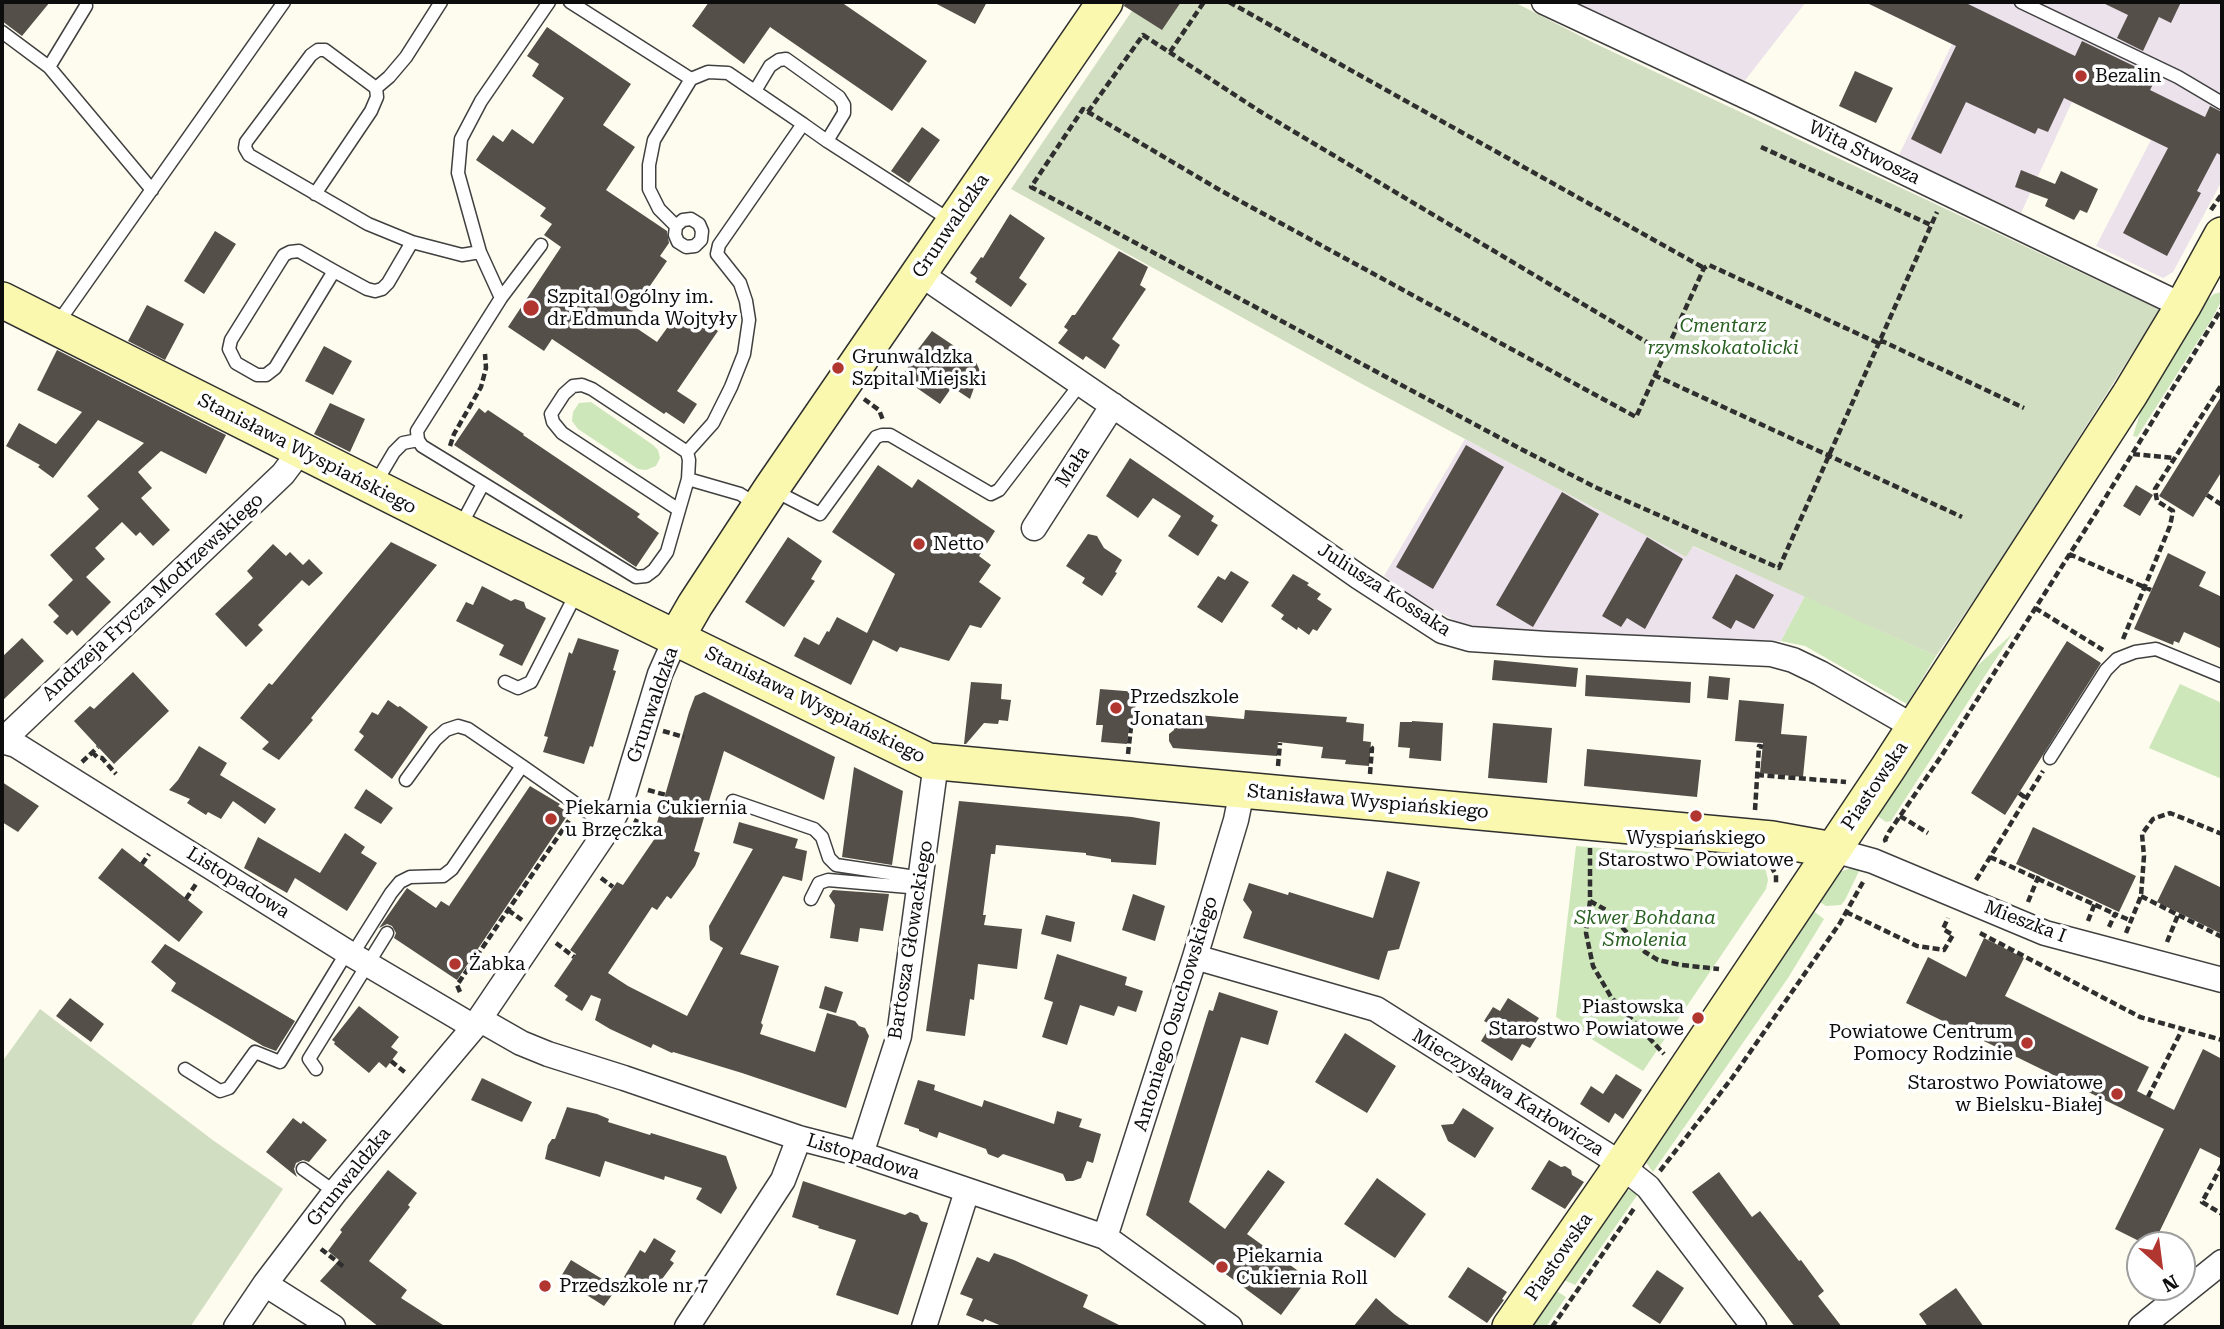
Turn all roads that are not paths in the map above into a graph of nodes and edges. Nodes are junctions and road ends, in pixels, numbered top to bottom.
1 (284, 2) edge
2 (441, 2) edge
3 (549, 2) edge
4 (570, 2) edge
5 (1105, 2) edge
6 (1544, 2) edge
7 (2021, 2) edge
8 (86, 6) dead end
9 (2, 32) edge
10 (49, 67) junction
11 (691, 79) junction
12 (376, 89) junction
13 (755, 91) junction
14 (2222, 103) edge
15 (803, 124) junction
16 (827, 141) junction
17 (152, 190) junction
18 (315, 194) junction
19 (954, 223) junction
20 (676, 226) dead end
21 (2222, 235) edge
22 (412, 242) junction
23 (541, 245) dead end
24 (480, 252) junction
25 (2214, 270) edge
26 (334, 271) junction
27 (919, 273) junction
28 (501, 298) junction
29 (2, 300) edge
30 (2183, 306) junction
31 (55, 327) junction
32 (1081, 383) junction
33 (1113, 405) junction
34 (418, 440) junction
35 (301, 450) junction
36 (687, 452) junction
37 (688, 479) junction
38 (484, 484) junction
39 (373, 487) junction
40 (765, 497) junction
41 (679, 510) junction
42 (1034, 528) dead end
43 (458, 530) junction
44 (578, 590) junction
45 (676, 638) junction
46 (2222, 676) edge
47 (506, 682) dead end
48 (1914, 727) junction
49 (2, 741) edge
50 (2050, 758) road end
51 (936, 763) junction
52 (522, 766) junction
53 (406, 780) dead end
54 (1242, 790) junction
55 (733, 801) dead end
56 (609, 828) junction
57 (1833, 850) junction
58 (921, 883) junction
59 (811, 899) dead end
60 (387, 933) dead end
61 (356, 957) junction
62 (1195, 957) junction
63 (2222, 980) edge
64 (476, 1023) junction
65 (185, 1069) dead end
66 (316, 1069) dead end
67 (799, 1138) junction
68 (861, 1154) junction
69 (303, 1168) dead end
70 (1635, 1176) junction
71 (967, 1191) junction
72 (335, 1192) junction
73 (1105, 1237) junction
74 (2222, 1262) edge
75 (265, 1284) junction
76 (236, 1327) edge
77 (333, 1327) edge
78 (687, 1327) edge
79 (924, 1327) edge
80 (1230, 1327) edge
81 (1510, 1327) edge
82 (1754, 1327) edge
83 (2141, 1327) edge

1 - 17 lane
2 - 12 lane
3 - 24 lane
4 - 11 lane
5 - 19 street, Grunwaldzka
6 - 30 street, Wita Stwosza
7 - 14 lane
8 - 10 lane
9 - 10 lane
10 - 17 lane
11 - 13 lane
11 - 20 lane
12 - 18 lane
12 - 18 lane
13 - 15 lane
13 - 16 lane
15 - 16 lane
15 - 36 lane
16 - 19 lane
17 - 31 lane
18 - 22 lane
19 - 27 street, Grunwaldzka
21 - 25 street, Piastowska
22 - 24 lane
22 - 26 lane
23 - 28 lane
24 - 28 lane
25 - 30 street, Piastowska
26 - 26 lane
27 - 32 street, Juliusza Kossaka
27 - 40 street, Grunwaldzka
28 - 34 lane
29 - 31 street, Stanisława Wyspiańskiego
30 - 48 street, Piastowska
31 - 35 street, Stanisława Wyspiańskiego
32 - 33 street, Juliusza Kossaka
32 - 40 lane
33 - 42 street, Mała
33 - 48 street, Juliusza Kossaka
34 - 38 lane
34 - 39 lane
35 - 39 street, Stanisława Wyspiańskiego
35 - 49 street, Andrzeja Frycza Modrzewskiego
36 - 37 lane
36 - 41 lane
37 - 40 lane
37 - 41 lane
38 - 41 lane
38 - 43 lane
39 - 43 street, Stanisława Wyspiańskiego
40 - 45 street, Grunwaldzka
43 - 44 street, Stanisława Wyspiańskiego
44 - 45 street, Stanisława Wyspiańskiego
44 - 47 lane
45 - 51 street, Stanisława Wyspiańskiego
45 - 56 street, Grunwaldzka
46 - 50 lane
48 - 57 street, Piastowska
49 - 61 street, Listopadowa
51 - 54 street, Stanisława Wyspiańskiego
51 - 58 street, Bartosza Głowackiego
52 - 53 lane
52 - 56 lane
52 - 61 lane
54 - 57 street, Stanisława Wyspiańskiego
54 - 62 street, Antoniego Osuchowskiego
55 - 58 lane
56 - 64 street, Grunwaldzka
57 - 63 street, Mieszka I
57 - 70 street, Piastowska
58 - 59 lane
58 - 68 street, Bartosza Głowackiego
60 - 61 lane
61 - 64 street, Listopadowa
61 - 65 lane
61 - 66 lane
62 - 70 street, Mieczysława Karłowicza
62 - 73 street, Antoniego Osuchowskiego
64 - 67 street, Listopadowa
64 - 72 street, Grunwaldzka
67 - 68 street, Listopadowa
67 - 78 street
68 - 71 street, Listopadowa
69 - 72 lane
70 - 81 street, Piastowska
70 - 82 street, Mieczysława Karłowicza
71 - 73 street, Listopadowa
71 - 79 street
72 - 75 street, Grunwaldzka
73 - 80 street, Listopadowa
74 - 83 street
75 - 76 street, Grunwaldzka
75 - 77 street

